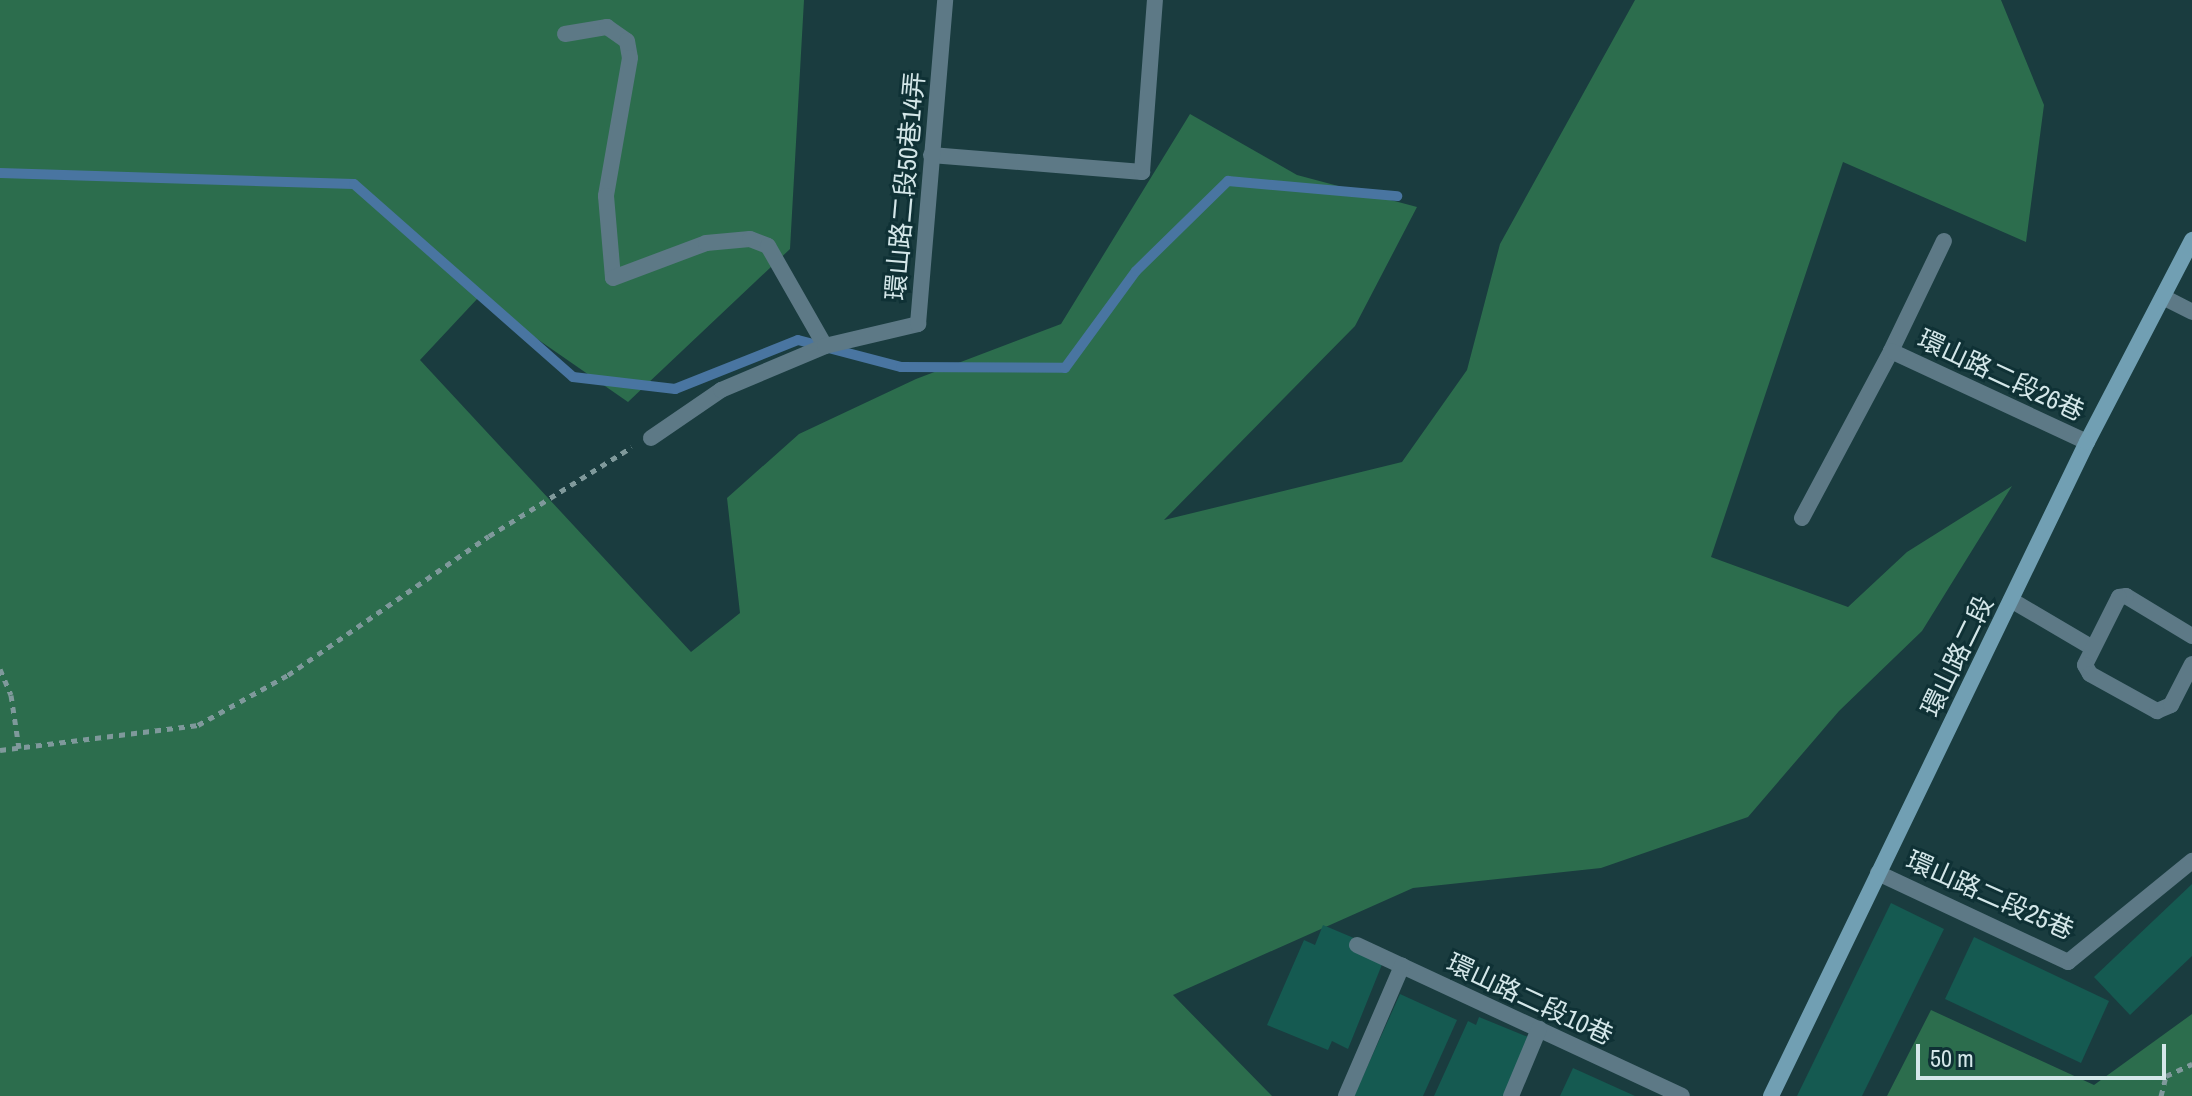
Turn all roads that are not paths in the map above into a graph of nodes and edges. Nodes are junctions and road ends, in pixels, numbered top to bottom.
1 (945, 0) edge
2 (1155, 0) edge
3 (565, 34) dead end
4 (931, 155) junction
5 (2192, 240) edge
6 (1944, 241) dead end
7 (2163, 297) junction
8 (2192, 312) edge
9 (825, 346) junction
10 (1891, 351) junction
11 (651, 438) road end
12 (2087, 442) junction
13 (1802, 518) dead end
14 (2011, 600) junction
15 (2192, 636) edge
16 (2091, 647) junction
17 (2192, 664) edge
18 (2192, 861) edge
19 (1878, 873) junction
20 (1357, 945) dead end
21 (1402, 966) junction
22 (1539, 1029) junction
23 (1346, 1096) edge
24 (1511, 1096) edge
25 (1682, 1096) edge
26 (1771, 1096) edge

1 - 4 street, 環山路二段50巷14弄
2 - 4 street
3 - 9 street
4 - 9 street, 環山路二段50巷14弄
5 - 7 street, 環山路二段
6 - 10 street
7 - 8 street
7 - 12 street, 環山路二段
9 - 11 street, 環山路二段50巷14弄
10 - 12 street, 環山路二段26巷
10 - 13 street, 環山路二段26巷
12 - 14 street, 環山路二段
14 - 16 street
14 - 19 street, 環山路二段
15 - 16 street
16 - 17 street
18 - 19 street, 環山路二段25巷
19 - 26 street, 環山路二段
20 - 21 street, 環山路二段10巷
21 - 22 street, 環山路二段10巷
21 - 23 street
22 - 24 street
22 - 25 street, 環山路二段10巷

